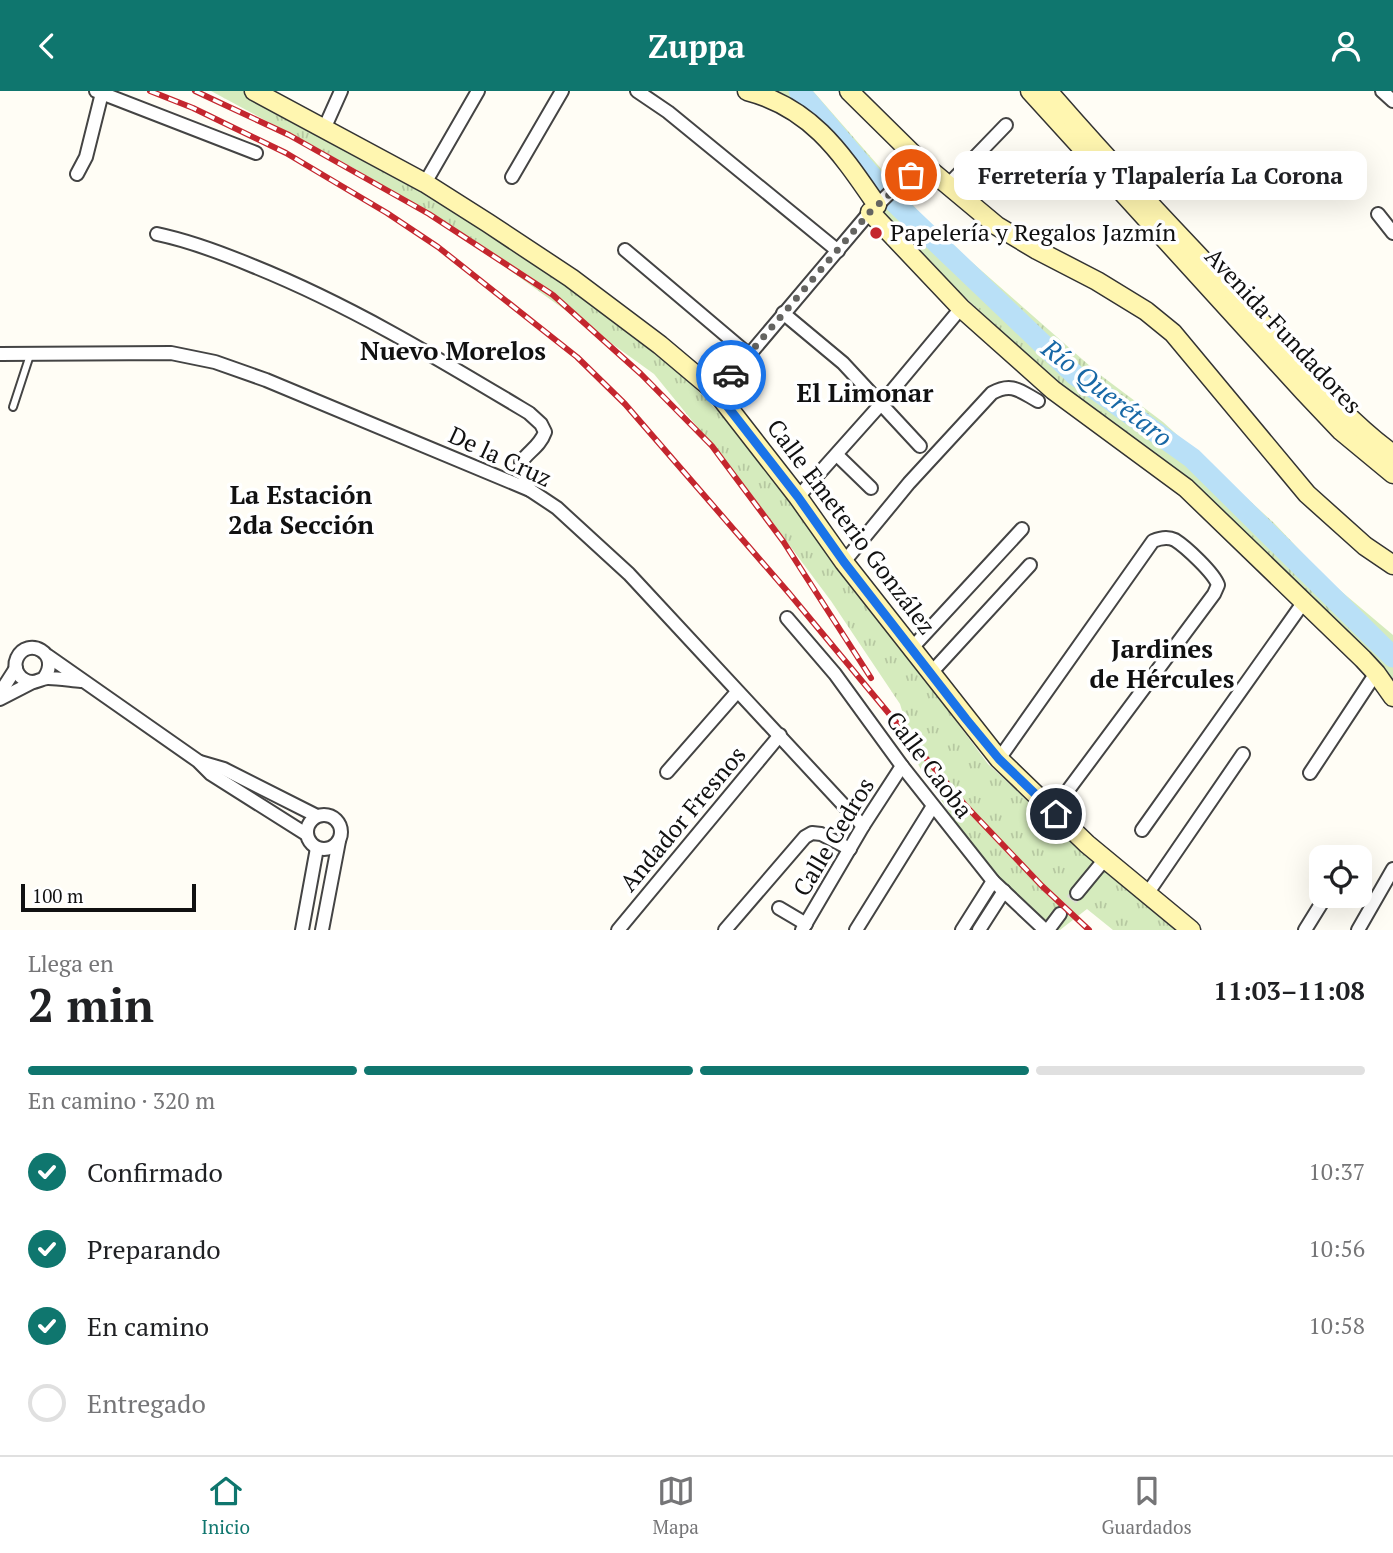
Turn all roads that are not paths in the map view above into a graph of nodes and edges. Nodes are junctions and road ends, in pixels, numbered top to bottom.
1 (254, 91) edge
2 (341, 91) edge
3 (478, 91) edge
4 (562, 91) edge
5 (637, 91) edge
6 (747, 91) edge
7 (849, 91) edge
8 (1030, 91) edge
9 (1048, 91) edge
10 (1382, 91) edge
11 (99, 92) edge
12 (1393, 101) edge
13 (1006, 125) dead end
14 (324, 129) junction
15 (256, 153) dead end
16 (924, 165) junction
17 (77, 174) dead end
18 (512, 177) dead end
19 (425, 183) junction
20 (949, 184) junction
21 (877, 205) junction
22 (1378, 214) dead end
23 (1393, 233) edge
24 (163, 236) dead end
25 (625, 250) dead end
26 (838, 251) junction
27 (961, 308) junction
28 (783, 313) junction
29 (31, 353) junction
30 (0, 354) edge
31 (748, 354) junction
32 (717, 393) junction
33 (1038, 401) dead end
34 (881, 404) junction
35 (13, 407) dead end
36 (920, 446) dead end
37 (1393, 454) edge
38 (837, 455) junction
39 (1393, 474) edge
40 (871, 488) dead end
41 (530, 490) junction
42 (798, 497) junction
43 (1022, 529) dead end
44 (844, 562) junction
45 (1030, 565) dead end
46 (1393, 565) edge
47 (1303, 603) junction
48 (788, 618) dead end
49 (911, 649) junction
50 (47, 656) junction
51 (16, 668) junction
52 (1376, 673) junction
53 (930, 674) junction
54 (39, 680) junction
55 (84, 682) junction
56 (737, 692) junction
57 (0, 693) edge
58 (1393, 697) edge
59 (0, 699) edge
60 (780, 735) junction
61 (1243, 754) dead end
62 (999, 759) junction
63 (198, 761) junction
64 (902, 766) junction
65 (667, 772) dead end
66 (1310, 773) dead end
67 (1063, 797) dead end
68 (933, 806) junction
69 (317, 816) junction
70 (863, 826) junction
71 (1142, 830) dead end
72 (306, 834) junction
73 (339, 841) junction
74 (317, 848) junction
75 (850, 849) junction
76 (1104, 859) junction
77 (1393, 869) edge
78 (993, 881) junction
79 (1004, 891) junction
80 (1077, 893) tunnel mouth
81 (1147, 894) junction
82 (779, 908) dead end
83 (1319, 908) edge
84 (1059, 913) tunnel mouth
85 (804, 927) edge
86 (302, 930) edge
87 (322, 930) edge
88 (618, 930) edge
89 (725, 930) edge
90 (856, 930) edge
91 (962, 930) edge
92 (979, 930) edge
93 (1046, 930) edge
94 (1191, 930) edge
95 (1305, 930) edge
96 (1358, 930) edge

1 - 14 street, Calle Emeterio González
2 - 14 street
3 - 19 street
4 - 18 street
5 - 26 street
6 - 21 street
7 - 16 street
8 - 39 street, Avenida Fundadores
9 - 37 street, Avenida Fundadores
10 - 12 street
11 - 15 street
11 - 17 street
13 - 20 street
14 - 19 street, Calle Emeterio González
16 - 20 street
16 - 21 street
19 - 32 street, Calle Emeterio González
20 - 46 street
21 - 26 street
21 - 27 street
22 - 23 street
24 - 41 street
25 - 31 street
26 - 28 street
27 - 34 street
27 - 47 street
28 - 31 street
28 - 34 street
29 - 30 street, De la Cruz
29 - 35 lane
29 - 41 street, De la Cruz
31 - 32 street
32 - 42 street, Calle Emeterio González
33 - 44 street
34 - 36 street
34 - 38 street
38 - 40 street
38 - 42 street
41 - 56 street, De la Cruz
42 - 44 street, Calle Emeterio González
43 - 49 street
44 - 49 street, Calle Emeterio González
45 - 53 street
47 - 52 street
47 - 71 street
48 - 64 street, Calle Caoba
49 - 53 street, Calle Emeterio González
50 - 51 street
50 - 54 street
50 - 55 street
51 - 54 street
51 - 57 street
52 - 58 street
52 - 66 street
53 - 62 street, Calle Emeterio González
54 - 55 street
54 - 59 street
55 - 63 street
56 - 60 street, De la Cruz
56 - 65 street
60 - 70 street, De la Cruz
60 - 88 street, Andador Fresnos
61 - 81 street
62 - 67 street
62 - 76 street, Calle Emeterio González
63 - 69 street
63 - 72 street
64 - 68 street, Calle Caoba
64 - 70 street, Calle Cedros
68 - 78 street, Calle Caoba
68 - 90 street
69 - 72 street
69 - 73 street
70 - 75 street, Calle Cedros
72 - 74 street
73 - 74 street
73 - 87 street
74 - 86 street
75 - 85 street, Calle Cedros
75 - 89 street
76 - 80 street
76 - 81 street, Calle Emeterio González
77 - 96 street
78 - 79 street, Calle Caoba
78 - 91 street
79 - 92 street
79 - 93 street, Calle Caoba
81 - 94 street, Calle Emeterio González
82 - 85 street
83 - 95 street
84 - 93 street

